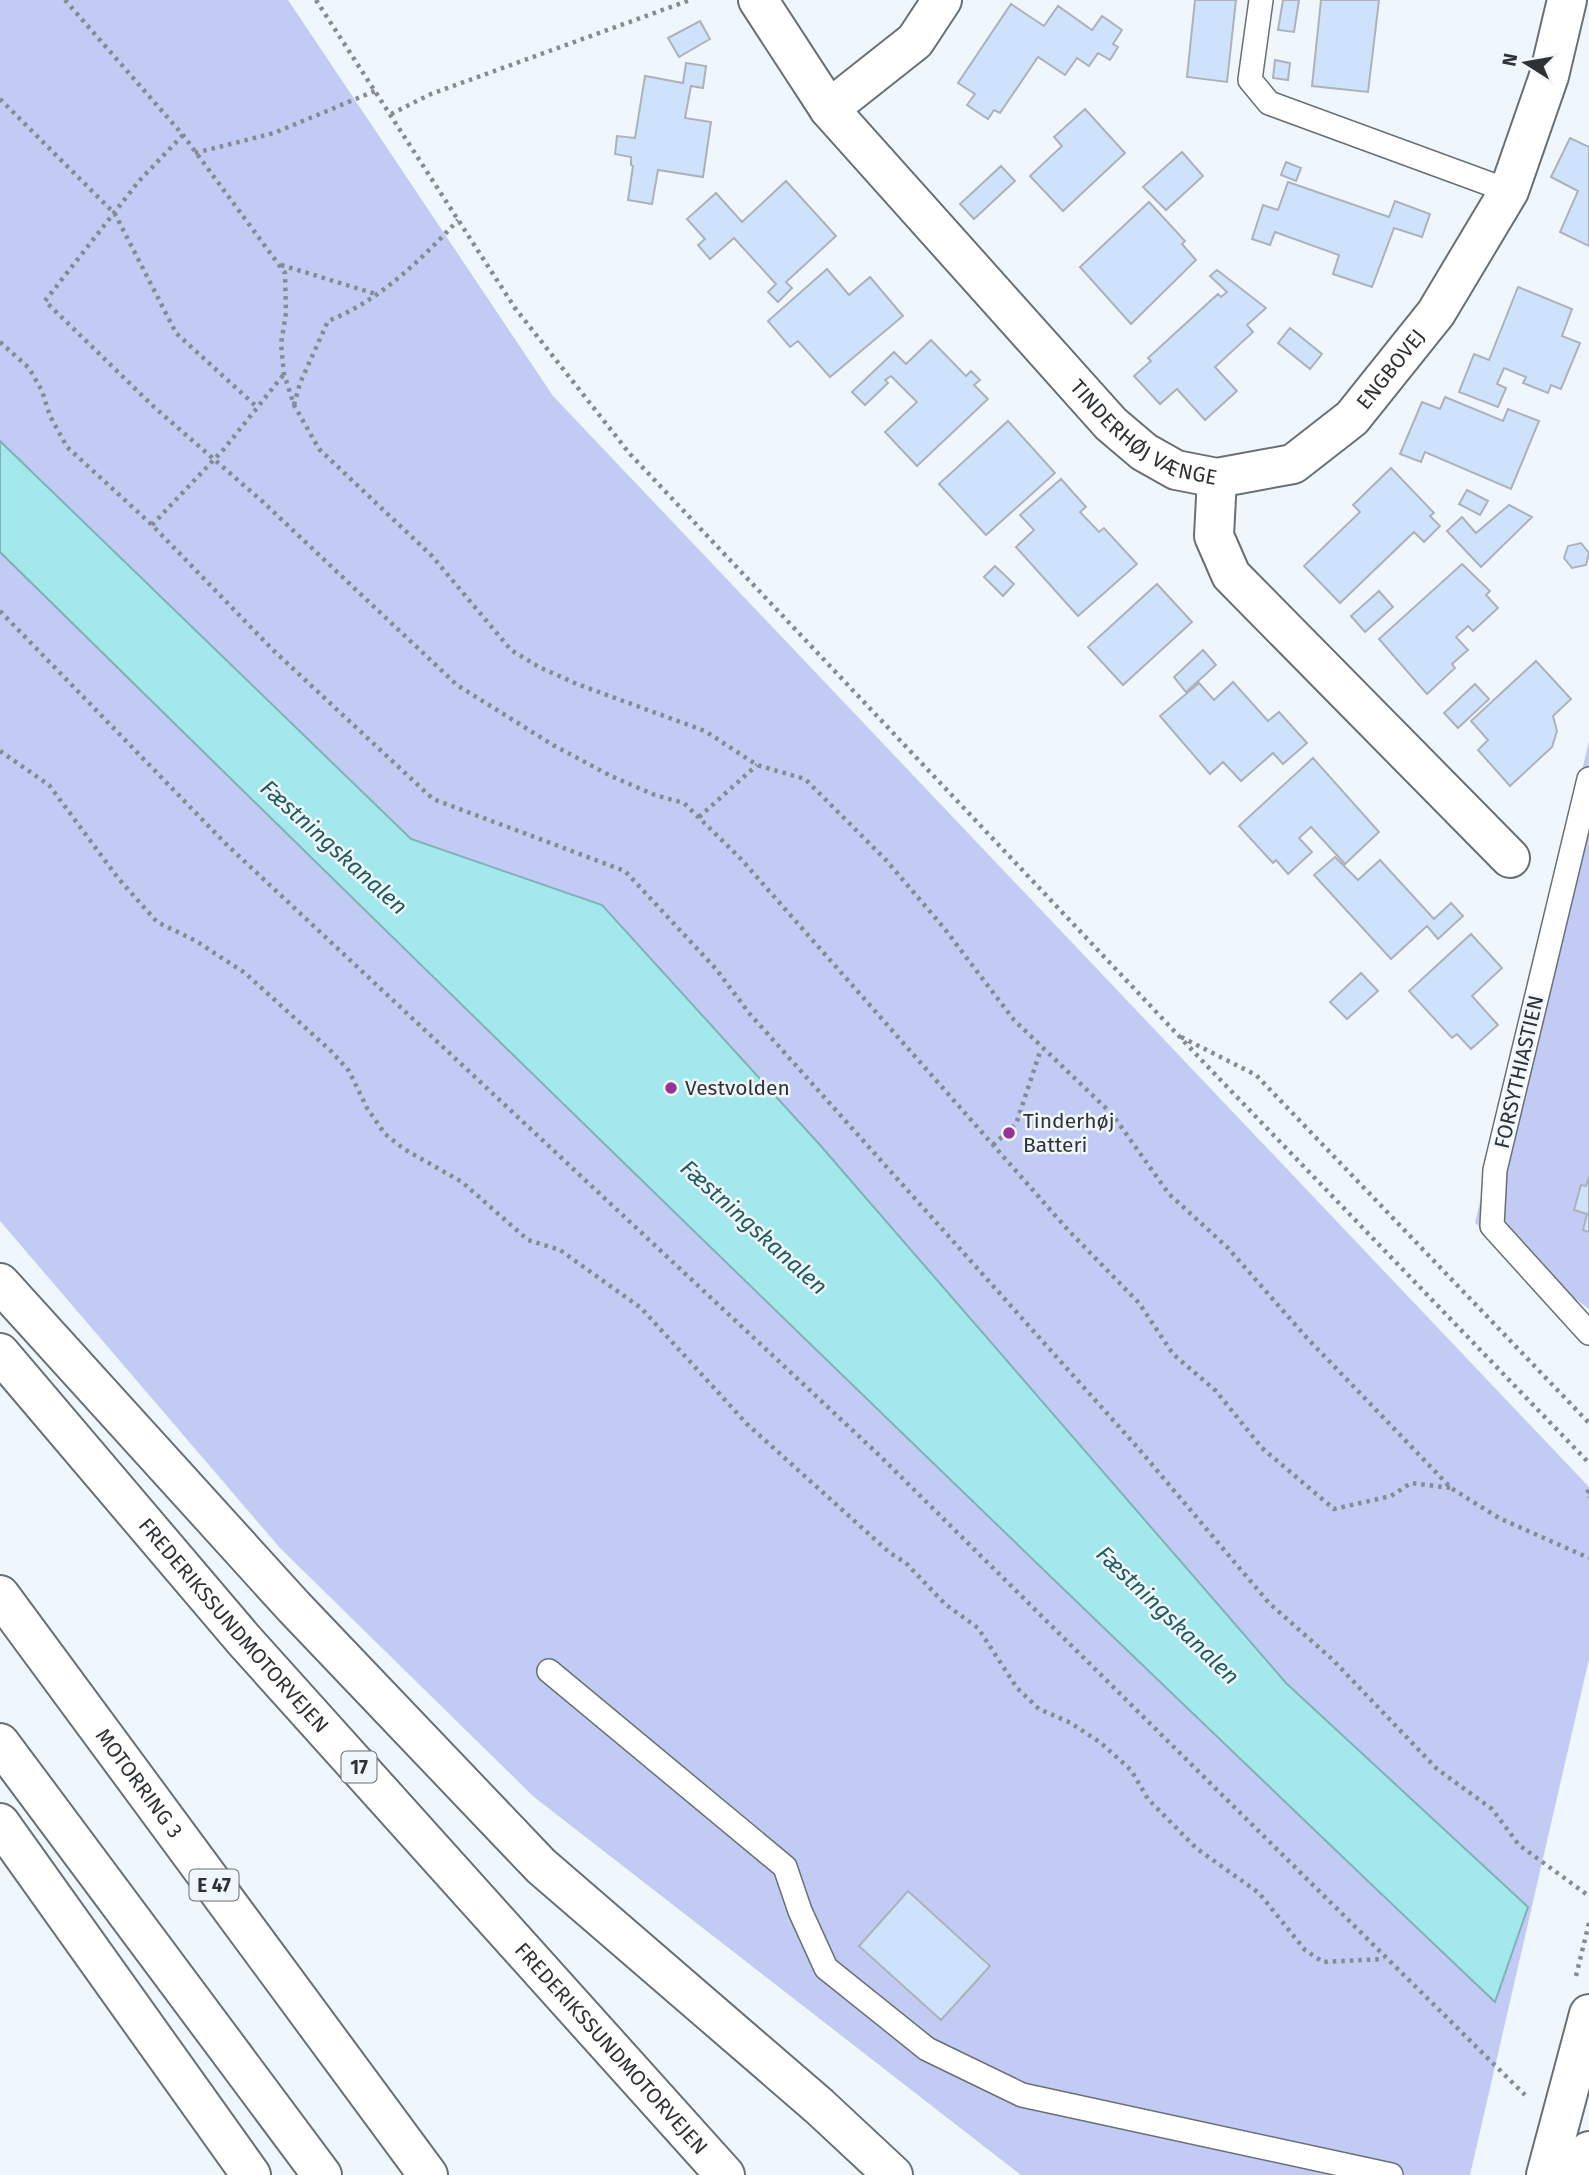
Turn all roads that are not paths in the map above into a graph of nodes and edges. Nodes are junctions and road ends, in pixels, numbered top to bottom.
1 (758, 0) edge
2 (942, 0) edge
3 (1261, 0) edge
4 (1567, 0) edge
5 (829, 109) junction
6 (1509, 191) junction
7 (1217, 478) junction
8 (1589, 779) edge
9 (1510, 858) dead end
10 (0, 1283) edge
11 (1589, 1333) edge
12 (0, 1353) edge
13 (0, 1595) edge
14 (549, 1671) dead end
15 (0, 1743) edge
16 (0, 1823) edge
17 (1589, 2014) edge
18 (1589, 2151) edge
19 (251, 2175) edge
20 (323, 2175) edge
21 (428, 2175) edge
22 (725, 2175) edge
23 (893, 2175) edge
24 (1391, 2175) edge
25 (1546, 2175) edge
26 (1583, 2175) edge

1 - 5 main road, TINDERHØJ VÆNGE
2 - 5 main road
3 - 6 lane
4 - 6 main road, ENGBOVEJ
5 - 7 main road, TINDERHØJ VÆNGE
6 - 7 main road, ENGBOVEJ
7 - 9 main road, TINDERHØJ VÆNGE
8 - 11 lane, FORSYTHIASTIEN
10 - 23 main road
12 - 22 main road, FREDERIKSSUNDMOTORVEJEN / 17
13 - 21 main road, MOTORRING 3 / E 47
14 - 24 lane
15 - 20 main road
16 - 19 main road
17 - 25 main road
18 - 26 main road

